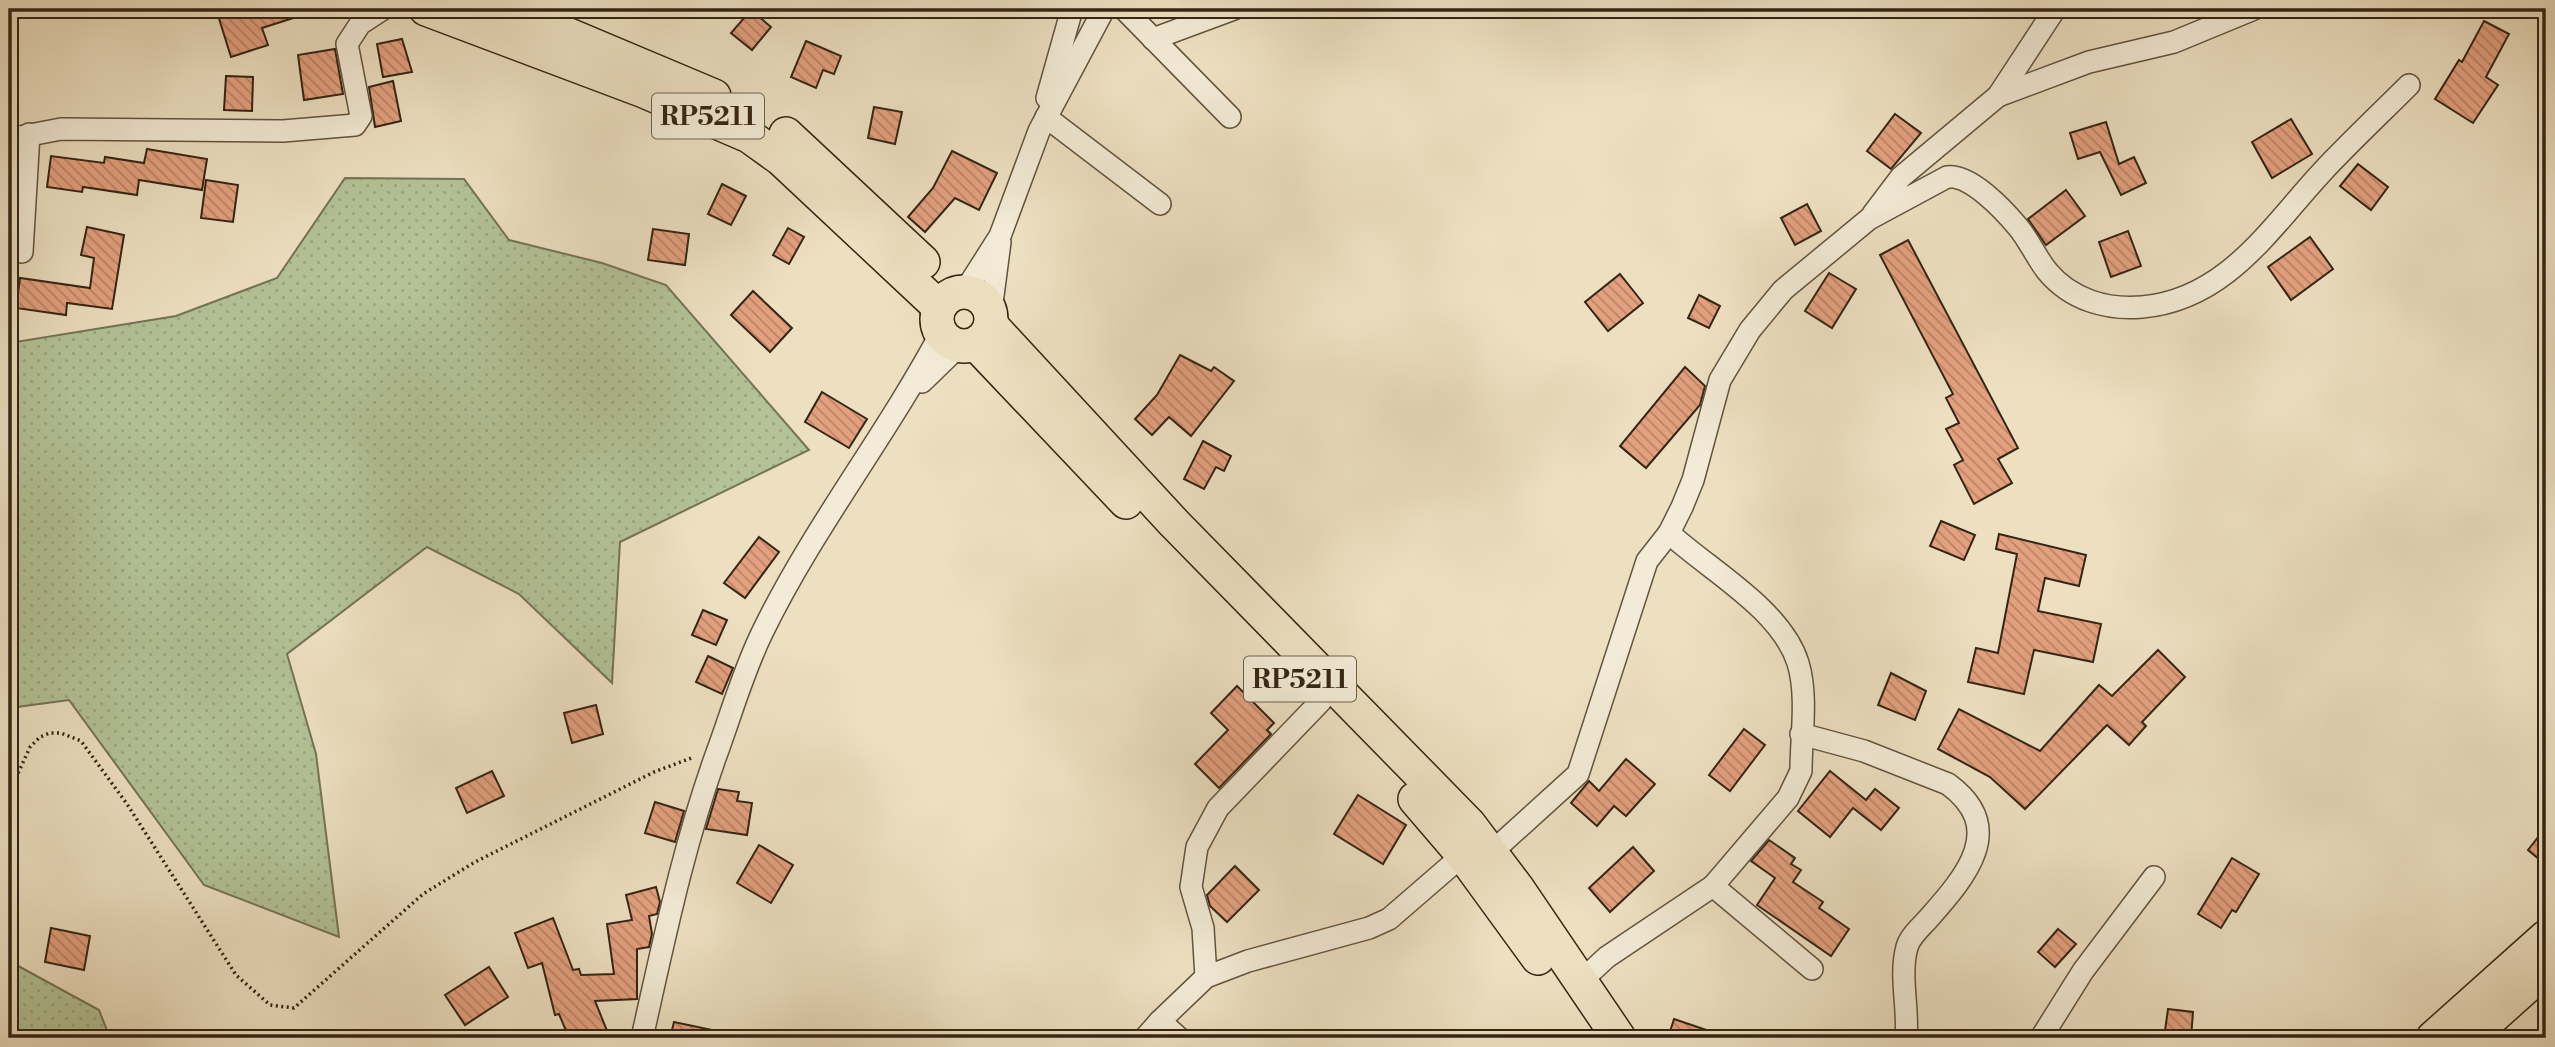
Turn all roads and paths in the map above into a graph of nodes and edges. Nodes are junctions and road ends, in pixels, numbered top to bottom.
1 (383, 9) edge
2 (426, 9) edge
3 (1072, 9) edge
4 (1104, 9) edge
5 (1124, 9) edge
6 (1234, 9) edge
7 (2055, 9) edge
8 (2254, 9) edge
9 (520, 11) edge
10 (1153, 39) junction
11 (2409, 85) dead end
12 (1998, 96) junction
13 (1230, 117) dead end
14 (1042, 124) junction
15 (19, 137) edge
16 (1160, 204) dead end
17 (1869, 219) junction
18 (1000, 236) junction
19 (22, 252) dead end
20 (965, 319) junction
21 (1669, 533) junction
22 (1321, 701) junction
23 (1801, 734) junction
24 (719, 747) junction
25 (9, 793) edge
26 (1477, 854) junction
27 (2154, 877) dead end
28 (1713, 886) junction
29 (2546, 937) edge
30 (1812, 969) dead end
31 (2546, 969) edge
32 (1206, 977) junction
33 (1581, 981) junction
34 (1160, 1021) junction
35 (642, 1038) edge
36 (1145, 1038) edge
37 (1179, 1038) edge
38 (1595, 1038) edge
39 (1619, 1038) edge
40 (1906, 1038) edge
41 (2040, 1038) edge
42 (2433, 1038) edge
43 (2469, 1038) edge

1 - 15 street
2 - 20 main road, RP5211
3 - 14 street
4 - 14 street
5 - 10 street
6 - 10 street
7 - 12 street
8 - 12 street
9 - 20 main road, RP5211
10 - 13 street
11 - 17 street
12 - 17 street
14 - 16 street
14 - 18 street
15 - 19 street
17 - 21 street
18 - 20 street
18 - 20 street
20 - 22 main road, RP5211
20 - 24 street
20 - 26 main road, RP5211
21 - 23 street
21 - 26 street
22 - 26 main road, RP5211
22 - 32 street
23 - 28 street
23 - 40 street
24 - 25 path
24 - 35 street
26 - 32 street
26 - 33 main road, RP5211
26 - 38 main road, RP5211
27 - 41 street
28 - 30 street
28 - 33 street
29 - 42 main road
31 - 43 main road
32 - 34 street
33 - 39 main road, RP5211
34 - 36 street
34 - 37 street

